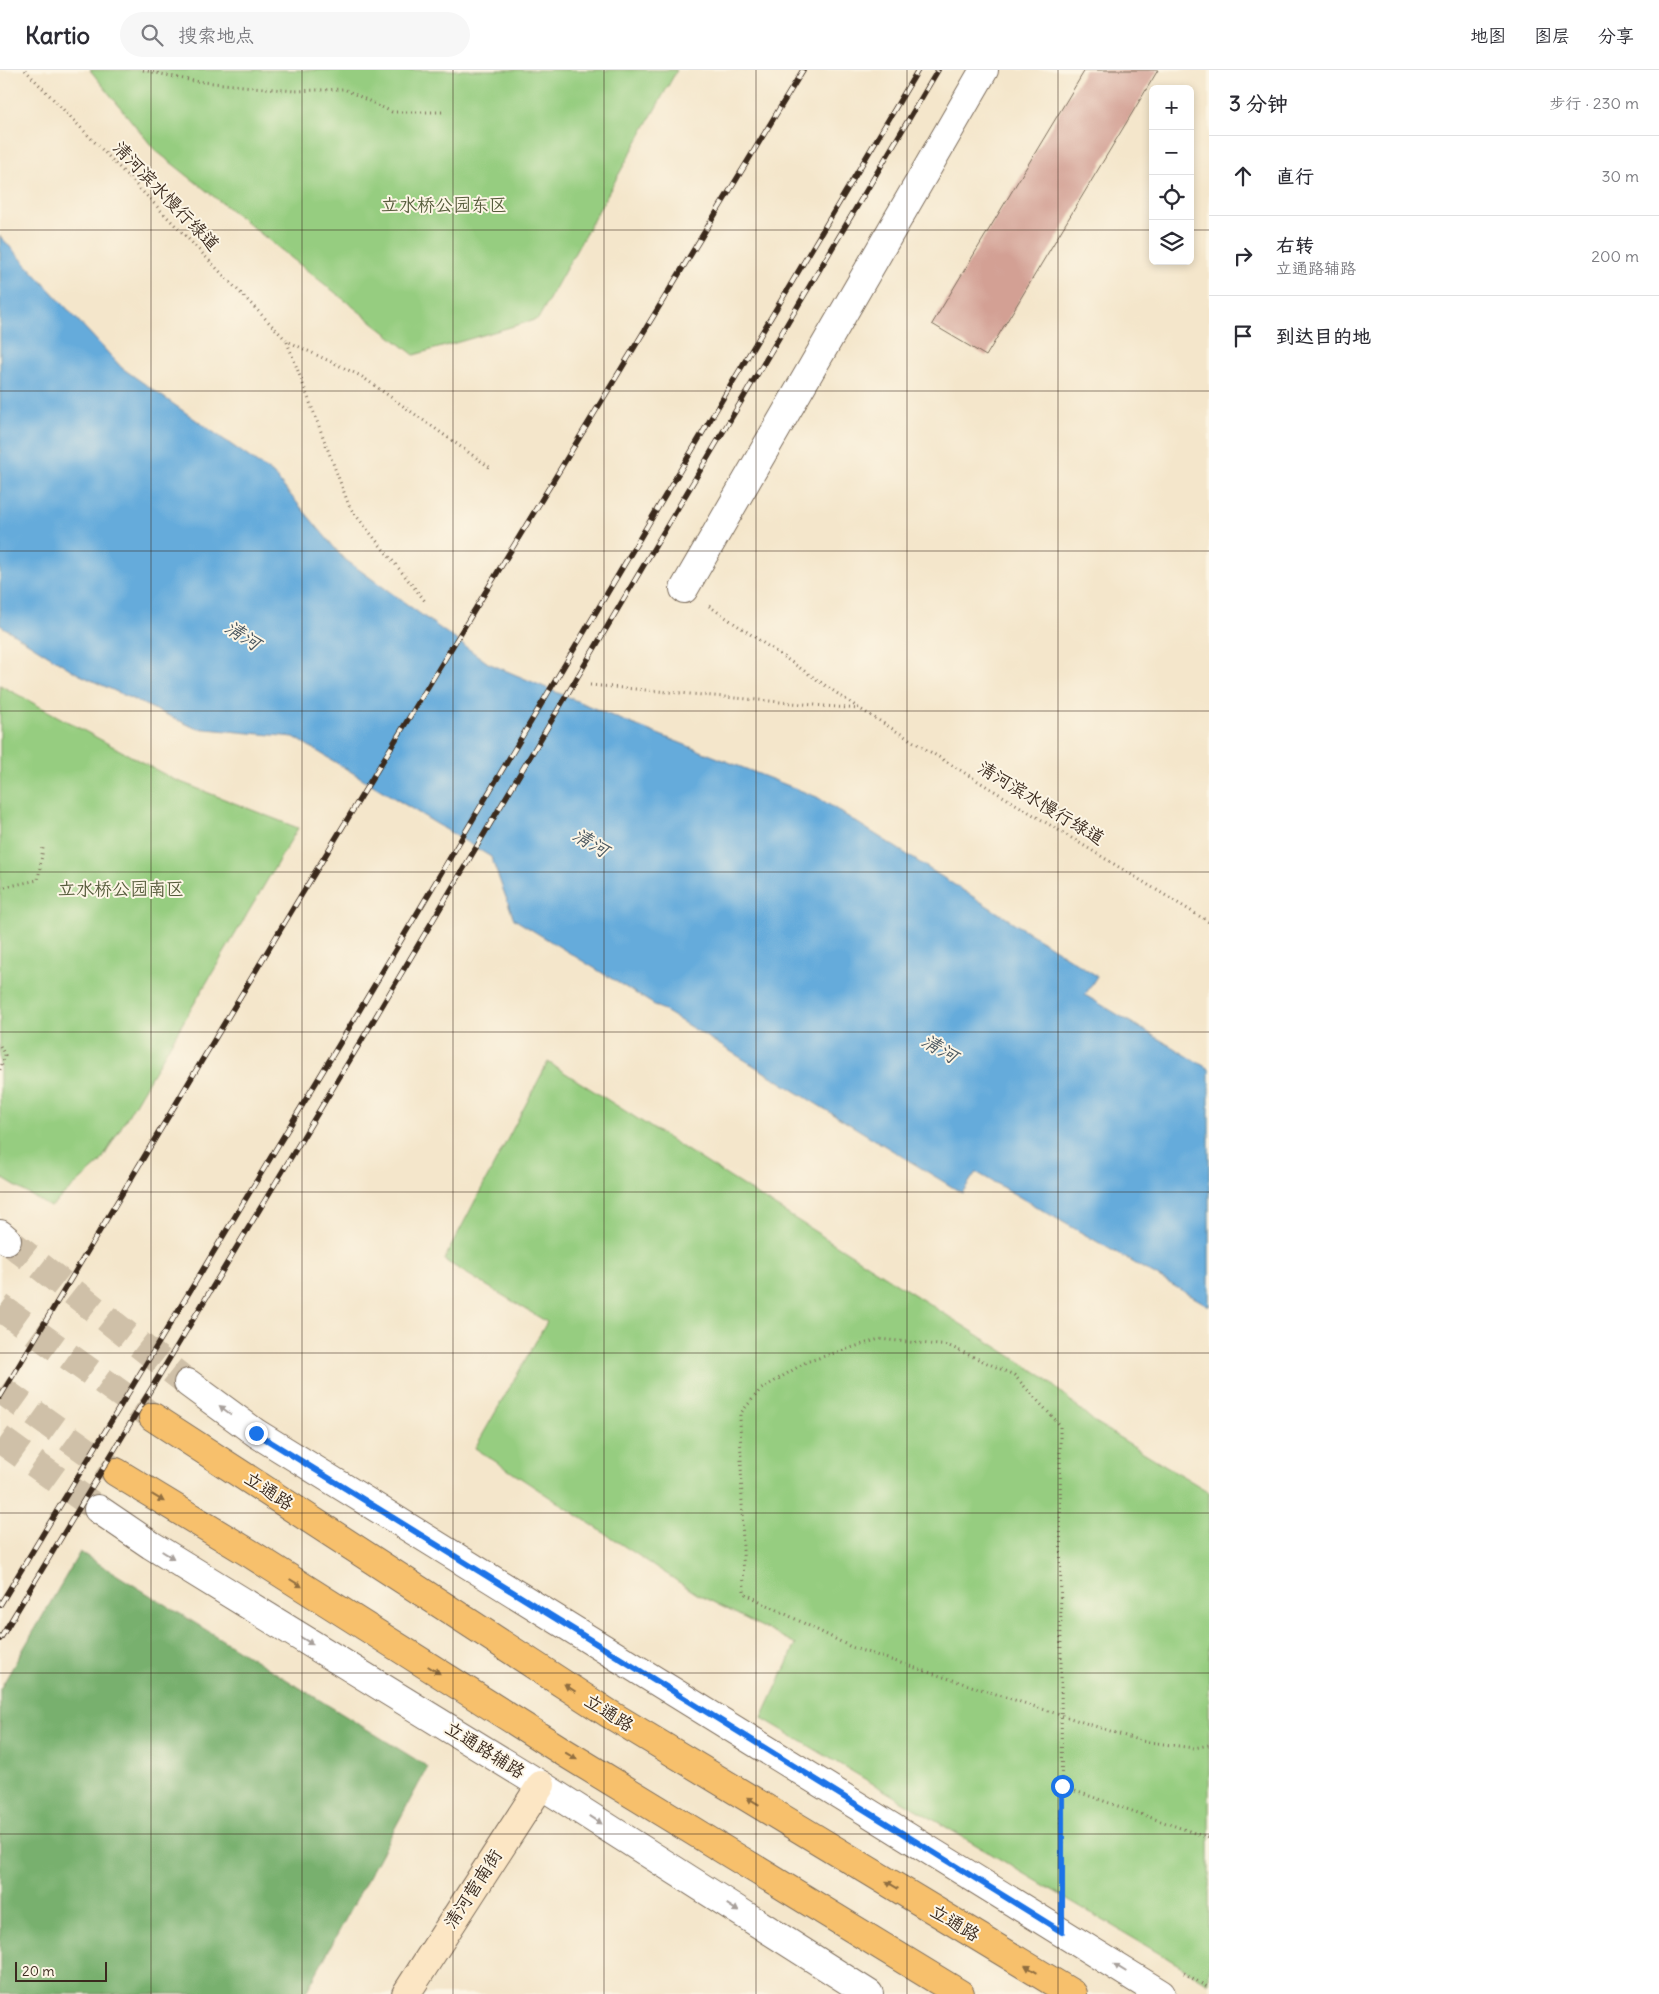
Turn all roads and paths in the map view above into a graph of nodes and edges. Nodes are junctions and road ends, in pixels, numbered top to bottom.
1 (24, 70) edge
2 (143, 70) edge
3 (984, 70) edge
4 (444, 112) dead end
5 (287, 342) junction
6 (492, 469) dead end
7 (684, 588) joint
8 (425, 600) dead end
9 (590, 685) dead end
10 (860, 709) junction
11 (43, 848) dead end
12 (0, 888) edge
13 (1209, 922) edge
14 (0, 1046) edge
15 (0, 1070) edge
16 (188, 1383) tunnel mouth
17 (153, 1417) tunnel mouth
18 (116, 1472) tunnel mouth
19 (98, 1509) tunnel mouth
20 (1061, 1714) junction
21 (1209, 1745) edge
22 (541, 1784) junction
23 (1062, 1786) junction
24 (1209, 1838) edge
25 (1062, 1932) junction
26 (406, 1994) edge
27 (869, 1994) edge
28 (960, 1994) edge
29 (1073, 1994) edge
30 (1162, 1994) edge

1 - 5 path, 清河滨水慢行绿道
2 - 4 path
3 - 7 street
5 - 6 path, 清河滨水慢行绿道
5 - 8 path, 清河滨水慢行绿道
7 - 10 path, 清河滨水慢行绿道
9 - 10 path, 清河滨水慢行绿道
10 - 13 path, 清河滨水慢行绿道
11 - 12 path
14 - 15 path
25 -> 16 street
29 -> 17 main road, 立通路
18 -> 28 main road
19 -> 22 street, 立通路辅路
20 - 20 path
20 - 21 path
20 - 23 path
22 - 26 street, 清河营南街
22 -> 27 street, 立通路辅路
23 - 24 path
23 - 25 path
30 -> 25 street

